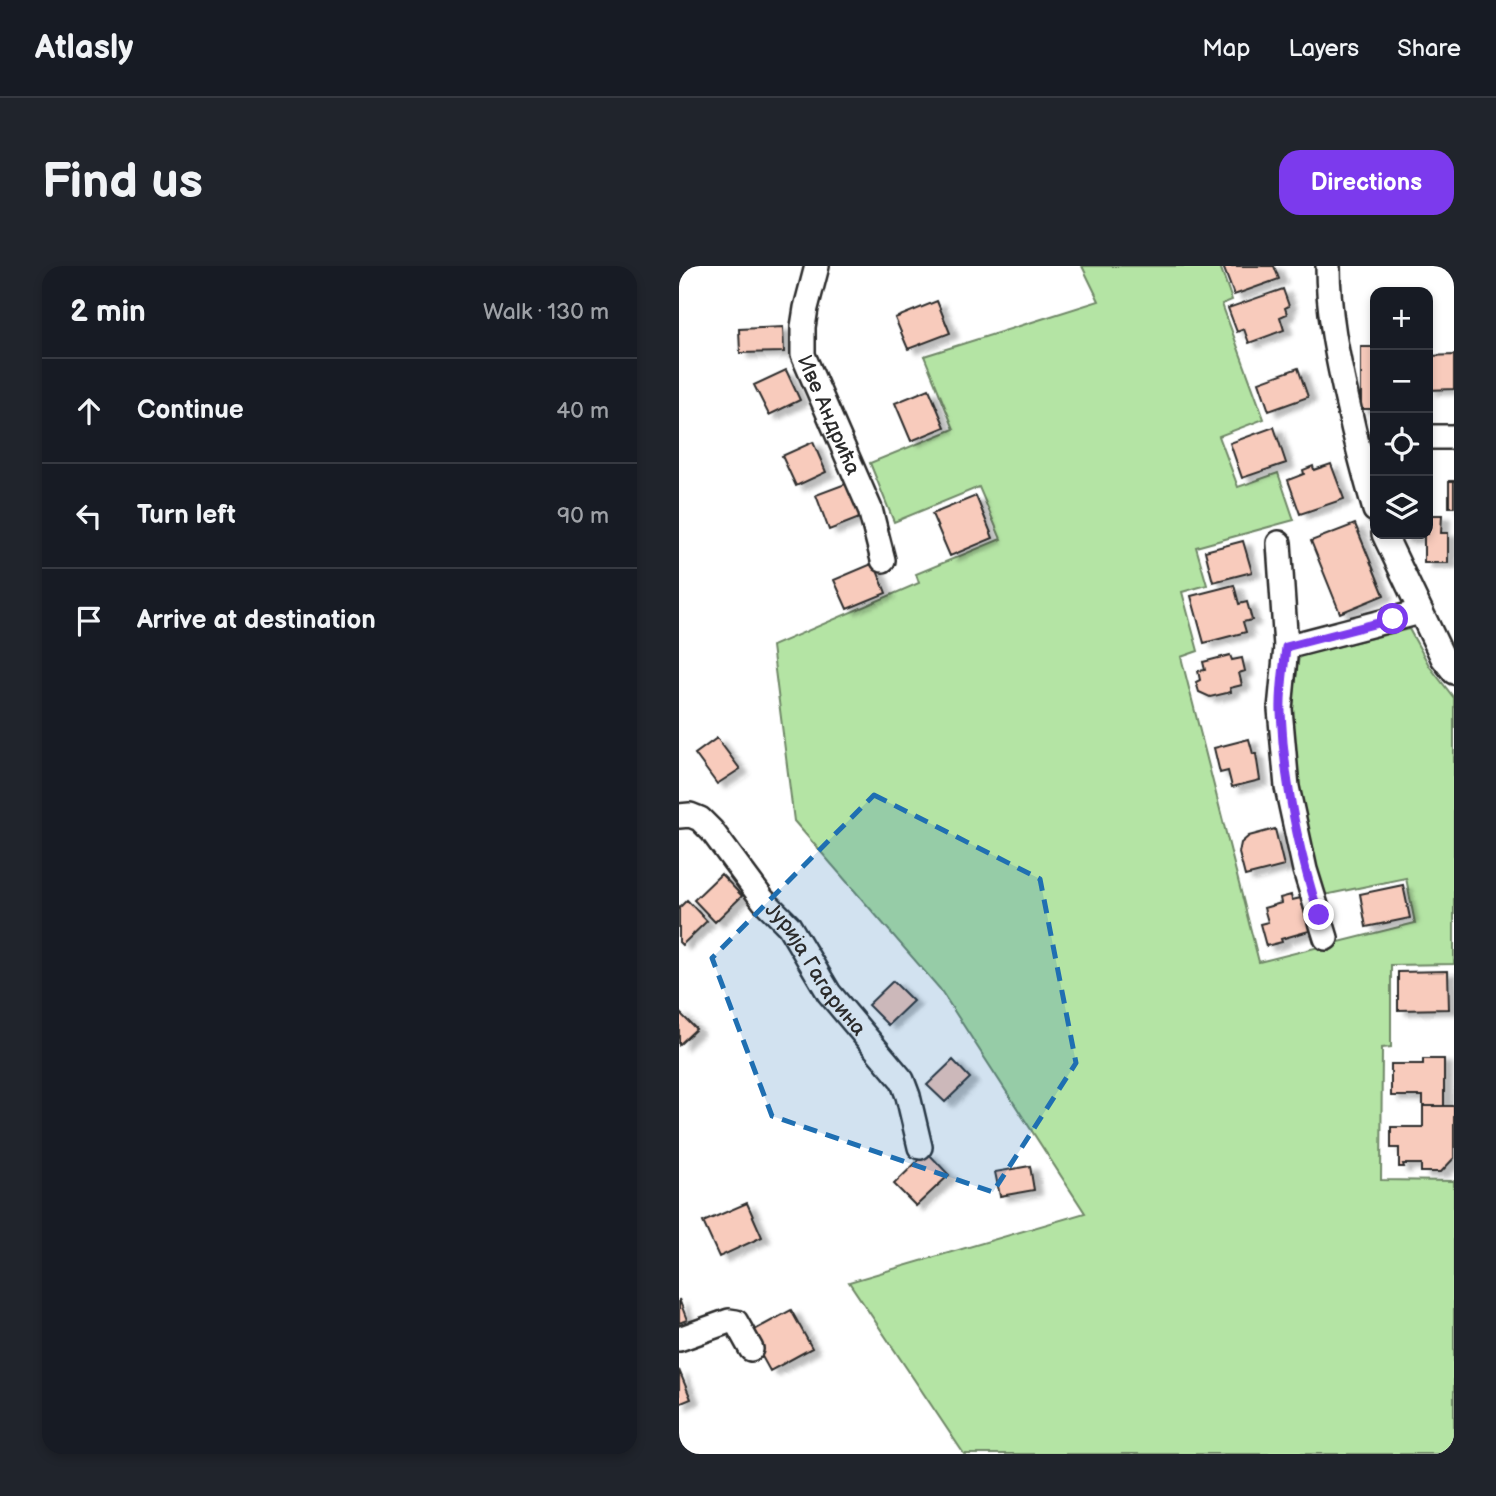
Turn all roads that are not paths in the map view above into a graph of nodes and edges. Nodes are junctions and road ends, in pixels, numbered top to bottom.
1 (817, 266) edge
2 (1328, 266) edge
3 (1454, 437) edge
4 (1365, 438) edge
5 (1433, 438) edge
6 (1370, 476) edge
7 (1386, 539) edge
8 (1279, 543) dead end
9 (883, 560) dead end
10 (1420, 612) junction
11 (1286, 647) junction
12 (1454, 672) edge
13 (679, 816) edge
14 (1327, 938) dead end
15 (920, 1147) dead end
16 (679, 1339) edge
17 (751, 1349) dead end

1 - 9 street, Иве Андрића
2 - 4 street
3 - 5 street
4 - 6 street
7 - 10 street
8 - 11 street
10 - 11 street
10 - 12 street
11 - 14 street
13 - 15 street, Јурија Гагарина
16 - 17 street

